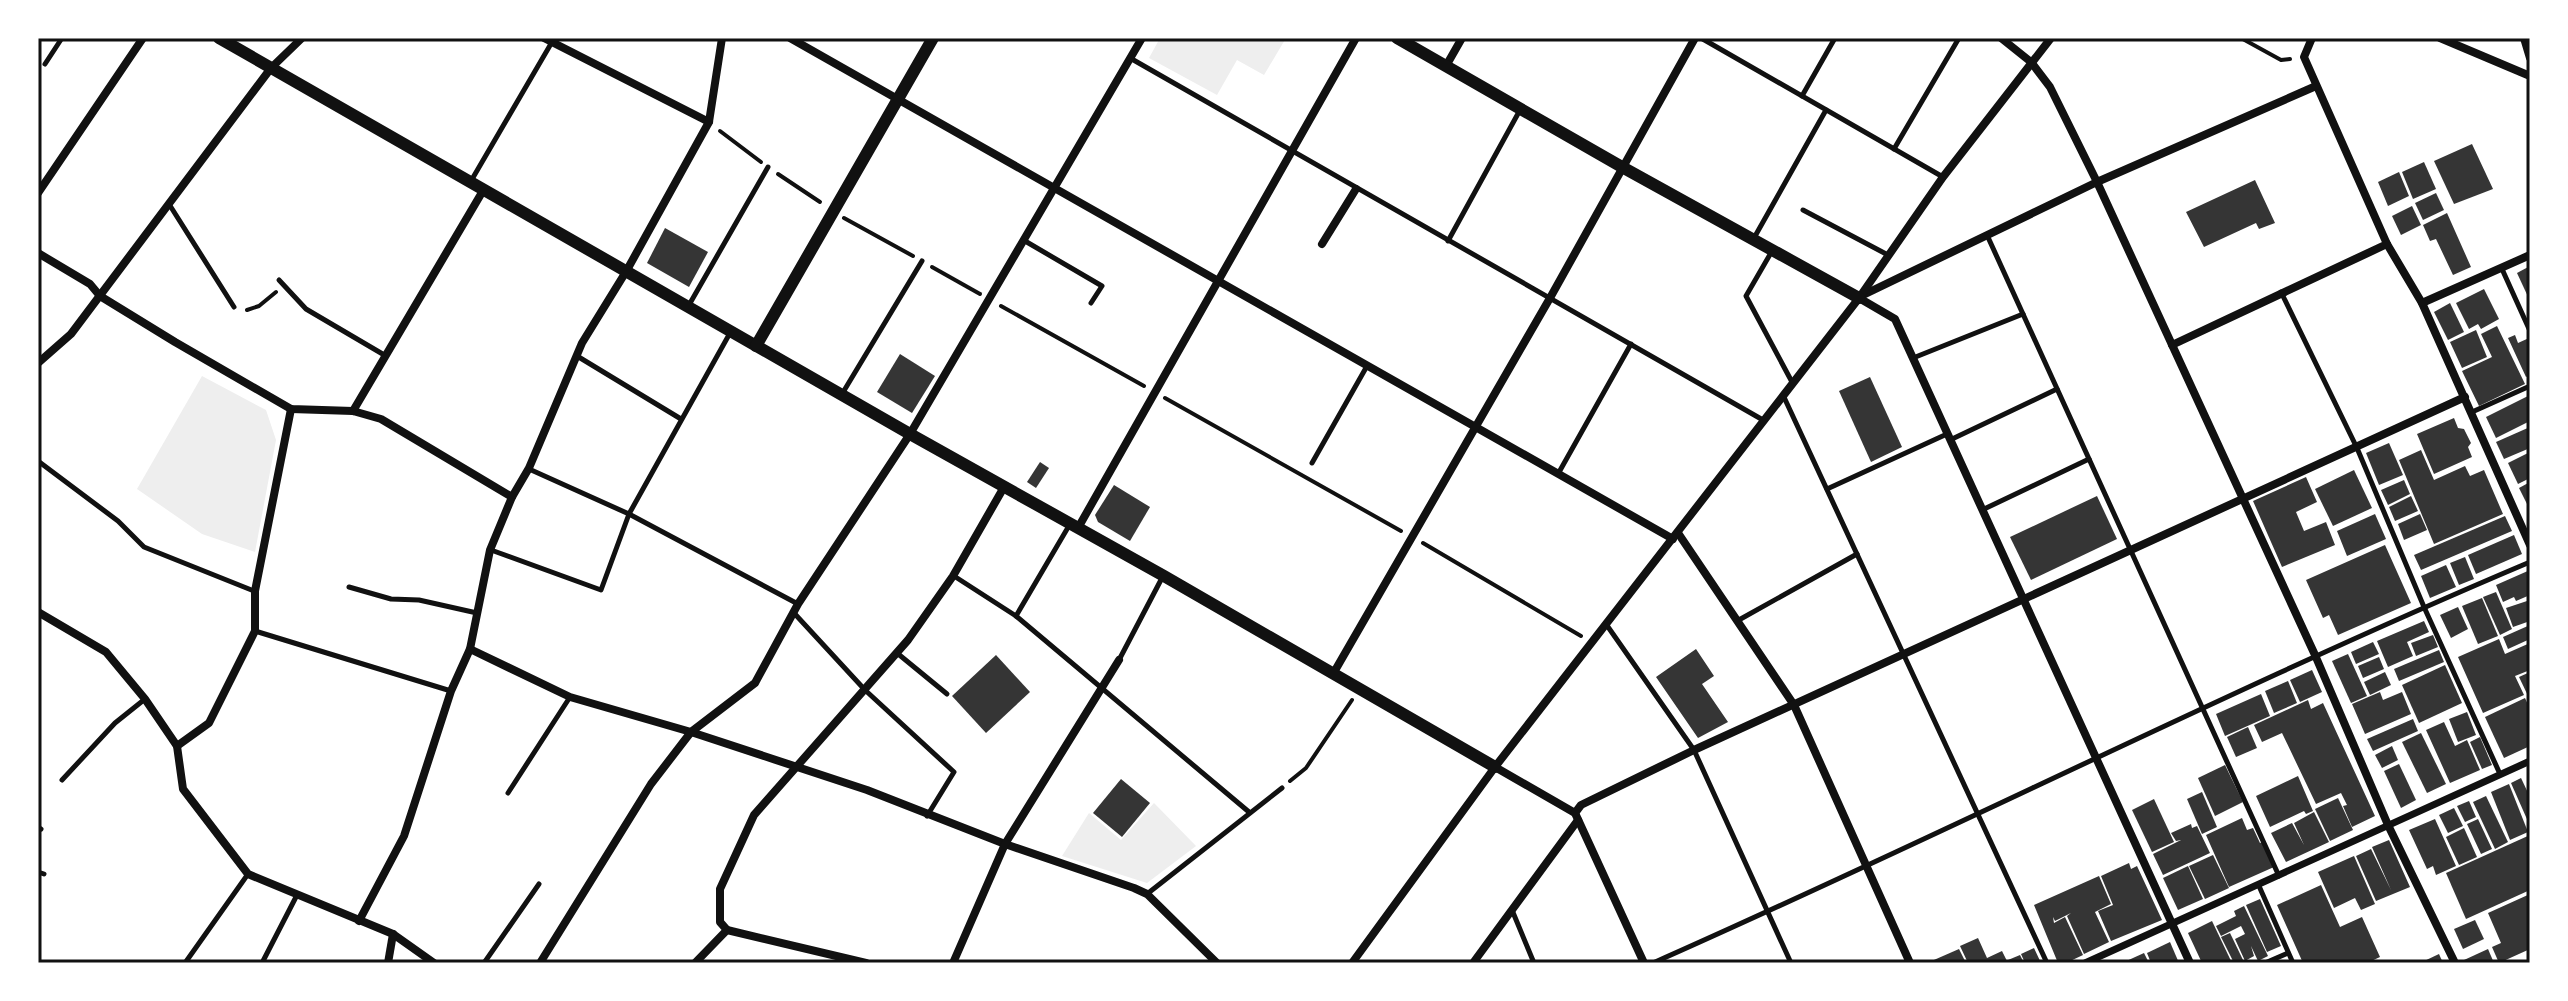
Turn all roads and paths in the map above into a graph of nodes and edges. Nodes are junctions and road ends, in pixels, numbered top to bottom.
1 (62, 38) edge
2 (143, 38) edge
3 (219, 38) edge
4 (302, 38) edge
5 (722, 38) edge
6 (790, 38) edge
7 (933, 38) edge
8 (1142, 38) edge
9 (1356, 38) edge
10 (1397, 38) edge
11 (1462, 38) edge
12 (1698, 38) edge
13 (1835, 38) edge
14 (1959, 38) edge
15 (2003, 38) edge
16 (2051, 38) edge
17 (2241, 38) edge
18 (2312, 38) edge
19 (2440, 38) edge
20 (2524, 38) edge
21 (548, 40) edge
22 (2304, 57) junction
23 (1130, 58) junction
24 (2530, 58) edge
25 (2031, 62) junction
26 (45, 64) dead end
27 (1446, 66) junction
28 (271, 68) junction
29 (2530, 76) edge
30 (2316, 86) junction
31 (1802, 96) junction
32 (898, 100) junction
33 (1521, 109) junction
34 (1826, 110) junction
35 (709, 122) junction
36 (1894, 149) junction
37 (1291, 152) junction
38 (768, 167) dead end
39 (1622, 167) junction
40 (1943, 177) junction
41 (471, 182) junction
42 (2097, 182) junction
43 (484, 189) junction
44 (1055, 189) junction
45 (1356, 189) junction
46 (38, 193) edge
47 (169, 204) junction
48 (1803, 210) dead end
49 (1987, 235) junction
50 (1753, 239) junction
51 (1025, 241) junction
52 (1448, 241) junction
53 (1322, 244) dead end
54 (2387, 244) junction
55 (1772, 250) junction
56 (38, 253) edge
57 (1888, 255) junction
58 (2530, 255) edge
59 (922, 261) dead end
60 (2502, 269) junction
61 (627, 270) junction
62 (1218, 281) junction
63 (281, 282) joint
64 (2281, 292) junction
65 (100, 296) junction
66 (1550, 298) junction
67 (1859, 298) junction
68 (1091, 303) dead end
69 (2422, 303) junction
70 (688, 306) junction
71 (234, 307) joint
72 (2023, 314) junction
73 (2530, 331) edge
74 (731, 332) junction
75 (1631, 344) junction
76 (2172, 345) junction
77 (756, 346) junction
78 (386, 356) junction
79 (577, 356) junction
80 (1913, 358) junction
81 (38, 363) edge
82 (1367, 366) junction
83 (1792, 382) junction
84 (2530, 386) edge
85 (2057, 389) junction
86 (841, 395) junction
87 (1783, 395) junction
88 (2465, 397) junction
89 (291, 409) junction
90 (353, 411) junction
91 (2472, 412) junction
92 (681, 419) junction
93 (1763, 420) junction
94 (1475, 427) junction
95 (910, 434) junction
96 (1949, 437) junction
97 (2357, 448) junction
98 (2089, 459) junction
99 (38, 461) edge
100 (1312, 463) dead end
101 (529, 468) junction
102 (1558, 474) junction
103 (1004, 487) junction
104 (1827, 489) junction
105 (512, 497) junction
106 (2244, 499) junction
107 (1982, 510) junction
108 (629, 514) junction
109 (2530, 518) edge
110 (2520, 522) junction
111 (1074, 525) junction
112 (1675, 536) junction
113 (2530, 545) edge
114 (490, 550) junction
115 (2131, 551) junction
116 (1857, 554) junction
117 (2530, 562) edge
118 (953, 576) junction
119 (1164, 576) junction
120 (349, 587) dead end
121 (255, 591) junction
122 (2024, 601) junction
123 (798, 604) junction
124 (2424, 607) junction
125 (38, 612) edge
126 (477, 613) junction
127 (793, 613) junction
128 (1016, 616) junction
129 (1737, 621) junction
130 (1605, 623) junction
131 (255, 631) junction
132 (470, 649) junction
133 (897, 653) junction
134 (1905, 654) junction
135 (2315, 655) junction
136 (1119, 660) joint
137 (1333, 674) junction
138 (1103, 689) junction
139 (865, 690) junction
140 (1359, 690) junction
141 (451, 691) junction
142 (947, 694) dead end
143 (570, 697) junction
144 (145, 699) junction
145 (1794, 705) junction
146 (2202, 708) junction
147 (691, 732) junction
148 (177, 746) junction
149 (1694, 750) junction
150 (2096, 758) junction
151 (2530, 761) edge
152 (794, 766) junction
153 (1495, 767) junction
154 (2500, 774) junction
155 (62, 780) dead end
156 (1282, 788) joint
157 (508, 793) dead end
158 (1249, 812) junction
159 (1978, 814) junction
160 (927, 816) junction
161 (1576, 817) junction
162 (2388, 825) junction
163 (1005, 844) junction
164 (1867, 867) junction
165 (248, 874) junction
166 (2279, 877) junction
167 (539, 884) dead end
168 (2259, 886) junction
169 (1147, 894) junction
170 (297, 895) junction
171 (1512, 910) junction
172 (1768, 912) junction
173 (359, 921) junction
174 (2172, 923) junction
175 (727, 930) junction
176 (393, 934) junction
177 (2288, 953) junction
178 (829, 959) edge
179 (185, 963) edge
180 (262, 963) edge
181 (388, 963) edge
182 (434, 963) edge
183 (484, 963) edge
184 (540, 963) edge
185 (695, 963) edge
186 (866, 963) edge
187 (953, 963) edge
188 (1217, 963) edge
189 (1352, 963) edge
190 (1473, 963) edge
191 (1534, 963) edge
192 (1644, 963) edge
193 (1653, 963) edge
194 (1791, 963) edge
195 (1910, 963) edge
196 (2047, 963) edge
197 (2085, 963) edge
198 (2190, 963) edge
199 (2265, 963) edge
200 (2293, 963) edge
201 (2455, 963) edge

1 - 26 lane
2 - 46 street
3 - 28 street
4 - 28 street
5 - 35 street
6 - 32 street
7 - 32 street
8 - 23 street
9 - 37 street
10 - 27 street
11 - 27 street
12 - 31 lane
12 - 39 street
13 - 31 lane
14 - 36 lane
15 - 25 street
16 - 25 street
17 - 22 path
18 - 22 street
19 - 29 street
20 - 24 street
21 - 35 street
21 - 41 lane
22 - 30 street
23 - 37 lane
23 - 44 street
25 - 40 street
25 - 42 street
27 - 33 street
28 - 41 street
28 - 47 street
30 - 42 street
30 - 54 street
31 - 34 lane
32 - 44 street
32 - 77 street
33 - 39 street
33 - 52 lane
34 - 36 lane
34 - 50 lane
35 - 61 street
36 - 40 lane
37 - 45 lane
37 - 62 street
38 - 70 lane
39 - 50 street
39 - 66 street
40 - 57 street
41 - 43 street
42 - 49 street
42 - 76 street
43 - 61 street
43 - 78 street
44 - 51 street
44 - 62 street
45 - 52 lane
45 - 53 street
47 - 65 street
47 - 71 lane
48 - 57 lane
49 - 67 street
49 - 72 lane
50 - 55 street
51 - 68 lane
51 - 95 street
52 - 66 lane
54 - 64 street
54 - 69 street
55 - 67 street
55 - 83 lane
56 - 65 street
57 - 67 street
58 - 60 street
59 - 86 lane
60 - 69 street
60 - 73 lane
61 - 70 street
61 - 79 street
62 - 82 street
62 - 111 street
63 - 71 path
63 - 78 lane
64 - 76 street
64 - 97 lane
65 - 81 street
65 - 89 street
66 - 75 lane
66 - 94 street
67 - 80 street
67 - 83 street
69 - 88 street
70 - 74 street
72 - 80 lane
72 - 85 lane
74 - 77 street
74 - 92 lane
75 - 93 lane
75 - 102 lane
76 - 106 street
77 - 86 street
78 - 90 street
79 - 92 lane
79 - 101 street
80 - 96 street
82 - 94 street
82 - 100 lane
83 - 87 street
84 - 91 lane
85 - 96 lane
85 - 98 lane
86 - 95 street
87 - 93 street
87 - 104 lane
88 - 91 street
88 - 97 street
89 - 90 street
89 - 121 street
90 - 105 street
91 - 110 street
92 - 108 lane
93 - 112 street
94 - 102 street
94 - 137 street
95 - 103 street
95 - 123 street
96 - 104 lane
96 - 107 street
97 - 106 street
97 - 124 lane
98 - 107 lane
98 - 115 lane
99 - 121 lane
101 - 105 street
101 - 108 lane
102 - 112 street
103 - 111 street
103 - 118 street
104 - 116 lane
105 - 114 street
106 - 115 street
106 - 135 street
107 - 122 street
108 - 114 lane
108 - 123 lane
109 - 110 street
110 - 113 street
111 - 119 street
111 - 128 lane
112 - 129 street
112 - 130 street
114 - 126 street
115 - 122 street
115 - 146 lane
116 - 129 lane
116 - 134 lane
117 - 124 lane
118 - 128 lane
118 - 133 street
119 - 136 lane
119 - 137 street
120 - 126 lane
121 - 131 street
122 - 134 street
122 - 150 street
123 - 127 street
124 - 135 lane
124 - 154 lane
125 - 144 street
126 - 132 street
127 - 139 lane
127 - 147 street
128 - 138 lane
129 - 145 street
130 - 149 lane
130 - 153 street
131 - 141 lane
131 - 148 street
132 - 141 street
132 - 143 street
133 - 139 street
133 - 142 lane
134 - 145 street
134 - 159 lane
135 - 146 lane
135 - 162 street
136 - 138 street
137 - 140 street
138 - 158 lane
138 - 163 street
139 - 152 street
139 - 160 lane
140 - 153 street
140 - 156 path
141 - 173 street
143 - 147 street
143 - 157 lane
144 - 148 street
144 - 155 lane
145 - 149 street
145 - 164 street
146 - 150 lane
146 - 166 lane
147 - 152 street
147 - 184 street
148 - 165 street
149 - 161 street
149 - 172 lane
150 - 159 lane
150 - 174 street
151 - 154 street
152 - 160 street
152 - 175 street
153 - 161 street
153 - 189 street
154 - 162 street
156 - 158 lane
158 - 169 lane
159 - 164 lane
159 - 196 lane
160 - 163 street
161 - 171 street
161 - 192 street
162 - 166 street
162 - 201 street
163 - 169 street
163 - 187 street
164 - 172 lane
164 - 195 street
165 - 170 street
165 - 179 lane
166 - 168 street
167 - 183 lane
168 - 174 street
168 - 177 lane
169 - 188 street
170 - 173 street
170 - 180 lane
171 - 190 street
171 - 191 lane
172 - 193 lane
172 - 194 lane
173 - 176 street
174 - 197 street
174 - 198 street
175 - 178 street
175 - 185 street
176 - 181 street
176 - 182 street
177 - 199 lane
177 - 200 lane
178 - 186 street

